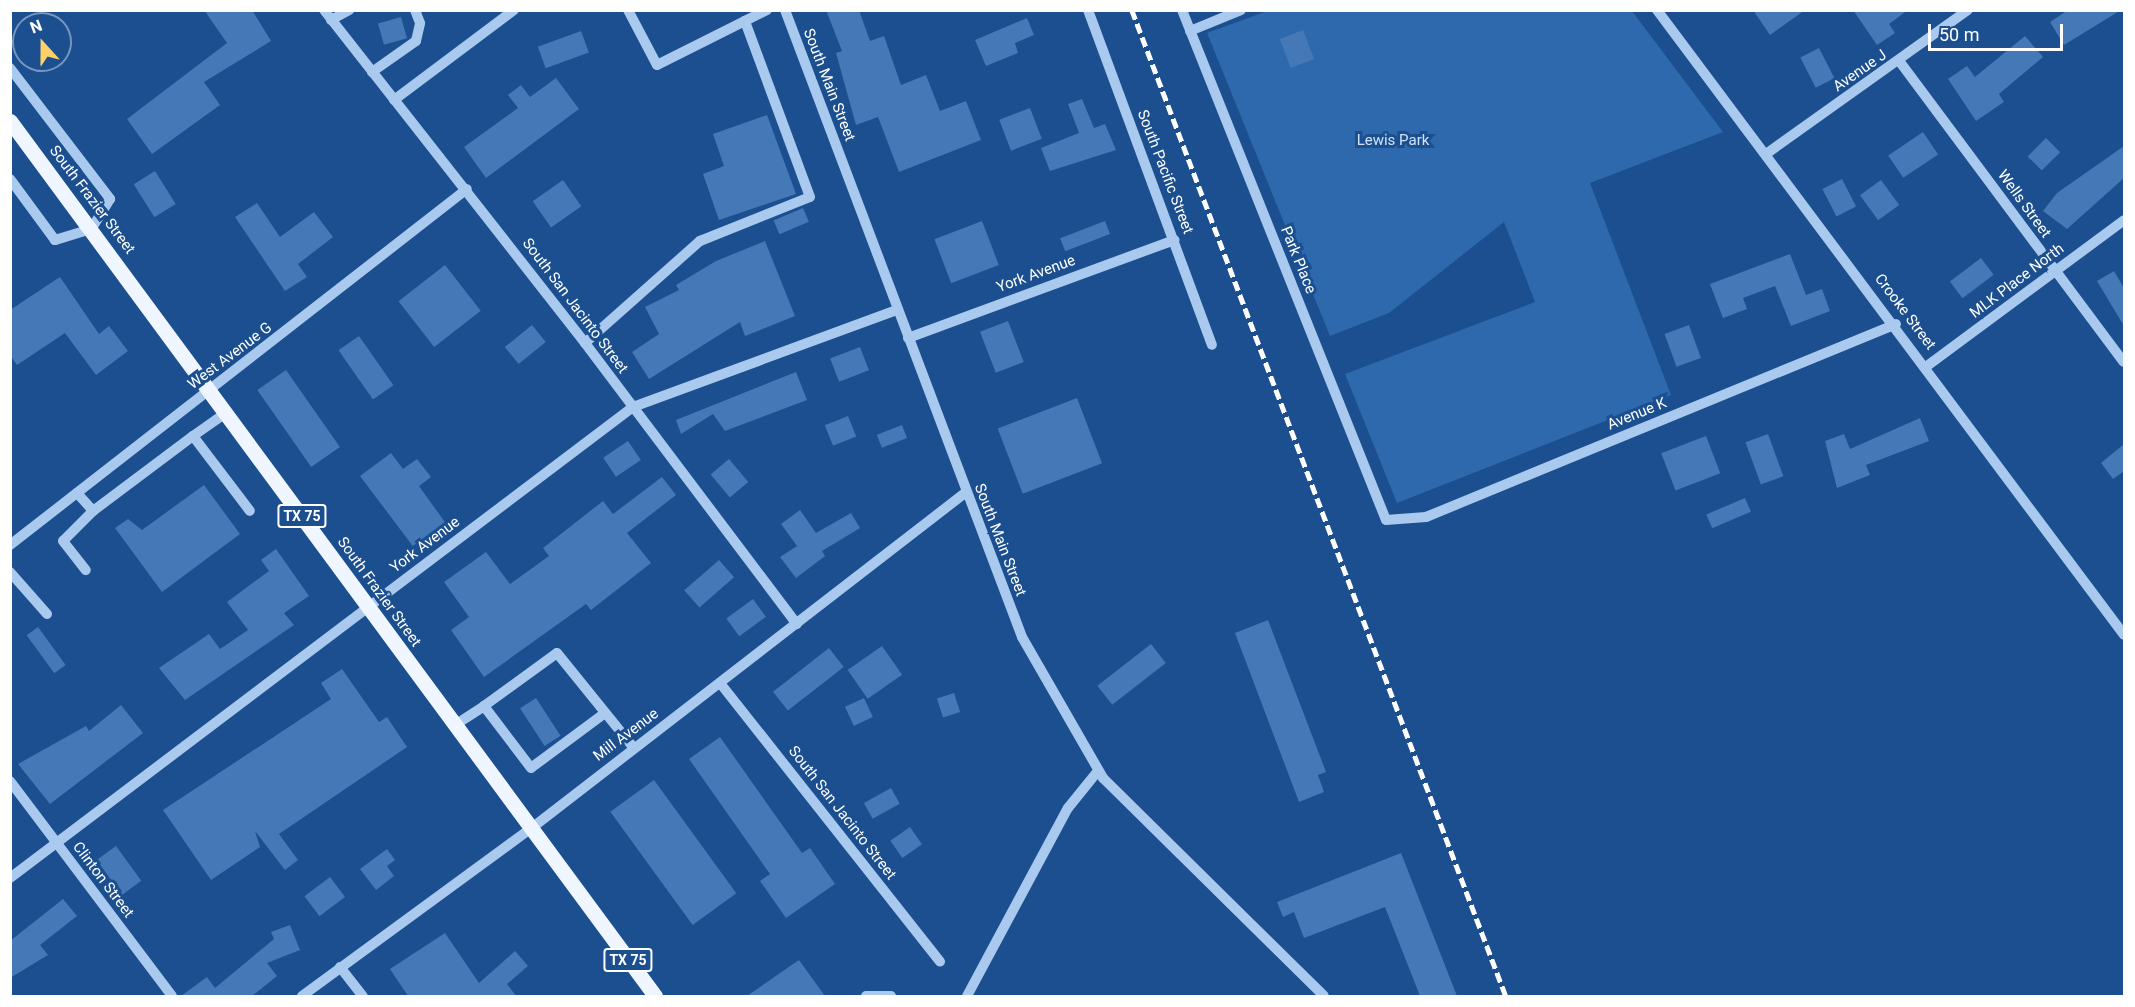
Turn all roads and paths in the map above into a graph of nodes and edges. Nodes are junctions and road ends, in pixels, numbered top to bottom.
1 (350, 10) edge
2 (415, 10) edge
3 (628, 10) edge
4 (767, 10) edge
5 (785, 10) edge
6 (1088, 10) edge
7 (1182, 10) edge
8 (1241, 10) edge
9 (1657, 10) edge
10 (1968, 10) edge
11 (513, 11) edge
12 (327, 15) edge
13 (745, 21) junction
14 (1190, 31) junction
15 (1900, 62) junction
16 (10, 68) edge
17 (372, 72) junction
18 (394, 100) junction
19 (10, 121) edge
20 (1766, 154) junction
21 (10, 179) edge
22 (467, 189) junction
23 (2124, 220) edge
24 (91, 229) junction
25 (1175, 240) junction
26 (2055, 272) junction
27 (897, 310) junction
28 (1896, 324) junction
29 (908, 338) junction
30 (585, 343) junction
31 (1212, 345) dead end
32 (2124, 363) edge
33 (1927, 366) junction
34 (212, 390) junction
35 (633, 406) junction
36 (227, 412) junction
37 (193, 436) junction
38 (77, 493) junction
39 (965, 493) junction
40 (250, 511) dead end
41 (93, 512) junction
42 (1386, 520) joint
43 (10, 545) edge
44 (86, 570) dead end
45 (10, 572) edge
46 (367, 607) junction
47 (46, 614) dead end
48 (797, 624) junction
49 (2124, 635) edge
50 (720, 683) junction
51 (484, 706) junction
52 (606, 713) junction
53 (455, 725) junction
54 (633, 747) junction
55 (1098, 771) junction
56 (10, 781) edge
57 (533, 827) junction
58 (55, 842) junction
59 (10, 878) edge
60 (940, 962) dead end
61 (340, 967) junction
62 (172, 996) edge
63 (302, 996) edge
64 (363, 996) edge
65 (653, 996) edge
66 (866, 996) edge
67 (891, 996) edge
68 (967, 996) edge
69 (1324, 996) edge

1 - 12 street
2 - 17 street
3 - 13 street
4 - 13 street
5 - 27 street, South Main Street
6 - 25 street, South Pacific Street
7 - 14 street, Park Place
8 - 14 street
9 - 20 street, Crooke Street
10 - 15 street, Avenue J
11 - 18 street
12 - 17 street, South San Jacinto Street
13 - 30 street
14 - 42 street, Park Place
15 - 20 street, Avenue J
15 - 26 street, Wells Street
16 - 24 street
17 - 18 street, South San Jacinto Street
18 - 22 street, South San Jacinto Street
19 - 24 main road, South Frazier Street / TX 75
20 - 28 street, Crooke Street
21 - 24 street
22 - 30 street, South San Jacinto Street
22 - 34 street, West Avenue G
23 - 26 street, MLK Place North
24 - 34 main road, South Frazier Street / TX 75
25 - 29 street, York Avenue
25 - 31 street, South Pacific Street
26 - 32 street, Wells Street
26 - 33 street, MLK Place North
27 - 29 street, South Main Street
27 - 35 street, York Avenue
28 - 33 street, Crooke Street
28 - 42 street, Avenue K
29 - 39 street, South Main Street
30 - 35 street, South San Jacinto Street
33 - 49 street, Crooke Street
34 - 36 main road, South Frazier Street / TX 75
34 - 38 street, West Avenue G
35 - 46 street, York Avenue
35 - 48 street, South San Jacinto Street
36 - 37 street
36 - 46 main road, South Frazier Street / TX 75
37 - 40 street
37 - 41 street
38 - 41 street
38 - 43 street, West Avenue G
39 - 48 street, Mill Avenue
39 - 55 street, South Main Street
41 - 44 street
45 - 47 street
46 - 53 main road, South Frazier Street / TX 75
46 - 58 street, York Avenue
48 - 50 street, Mill Avenue
50 - 54 street, Mill Avenue
50 - 60 street, South San Jacinto Street
51 - 52 street
51 - 52 street
51 - 53 street
52 - 54 street
53 - 57 main road, South Frazier Street / TX 75
54 - 57 street, Mill Avenue
55 - 68 street
55 - 69 street, South Main Street
56 - 58 street, Clinton Street
57 - 61 street, Mill Avenue
57 - 65 main road, South Frazier Street / TX 75
58 - 59 street, York Avenue
58 - 62 street, Clinton Street
61 - 63 street, Mill Avenue
61 - 64 street
66 - 67 street

